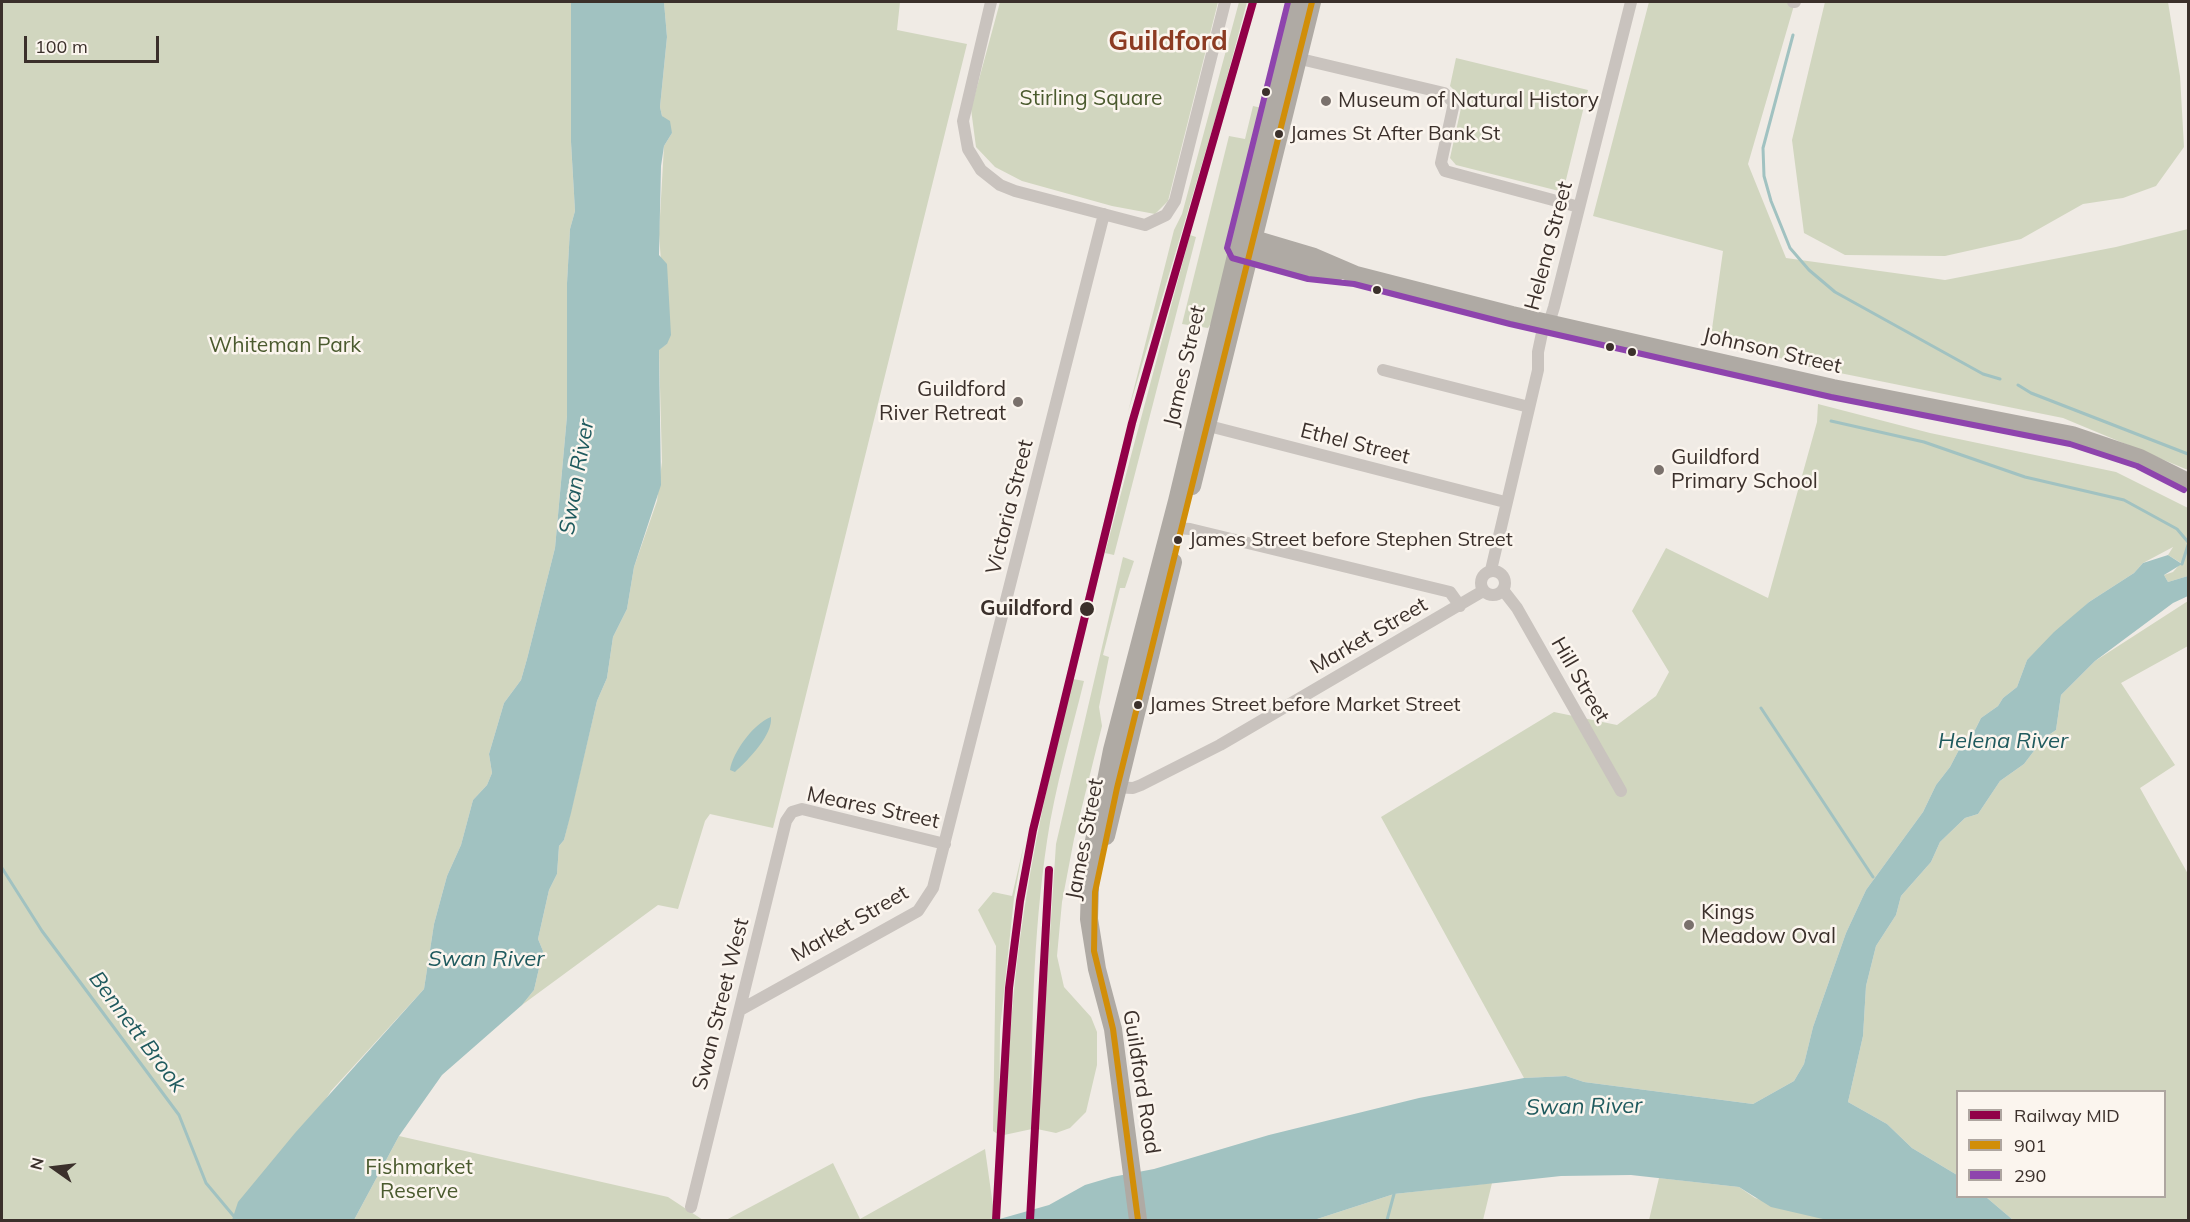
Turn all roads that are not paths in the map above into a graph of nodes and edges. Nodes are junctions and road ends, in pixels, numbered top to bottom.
1 (991, 2) edge
2 (1225, 2) edge
3 (1297, 2) edge
4 (1312, 2) edge
5 (1631, 2) edge
6 (1290, 56) junction
7 (1579, 207) junction
8 (1104, 214) junction
9 (1244, 244) junction
10 (1549, 323) junction
11 (1383, 370) dead end
12 (1529, 407) junction
13 (1201, 424) junction
14 (2182, 479) edge
15 (1505, 502) junction
16 (1182, 527) junction
17 (1166, 540) junction
18 (1491, 570) junction
19 (1503, 590) junction
20 (1483, 591) junction
21 (1460, 606) junction
22 (1145, 677) junction
23 (1117, 732) junction
24 (1111, 784) junction
25 (1621, 791) dead end
26 (792, 812) joint
27 (945, 844) junction
28 (1094, 951) joint
29 (740, 1010) junction
30 (691, 1207) dead end
31 (1138, 1221) edge

1 - 8 street
2 - 8 street
3 - 6 highway, James Street
4 - 6 highway, James Street
5 - 7 street, Helena Street
6 - 7 street
6 - 9 highway, James Street
7 - 10 street, Helena Street
8 - 27 street, Victoria Street
9 - 10 highway, Johnson Street
9 - 13 highway, James Street
10 - 12 street, Helena Street
10 - 14 highway, Johnson Street
11 - 12 street
12 - 15 street, Helena Street
13 - 15 street, Ethel Street
13 - 16 highway, James Street
13 - 17 highway, James Street
15 - 18 street, Helena Street
16 - 17 street
16 - 21 street
16 - 22 highway, James Street
17 - 23 highway, James Street
18 - 19 street
18 - 20 street
19 - 20 street
19 - 25 street, Hill Street
20 - 21 street, Market Street
21 - 24 street, Market Street
22 - 23 highway
22 - 24 highway, James Street
23 - 24 highway, James Street
24 - 28 highway, James Street
26 - 27 street, Meares Street
26 - 29 street, Swan Street West
27 - 29 street, Market Street
28 - 31 highway, Guildford Road
29 - 30 street, Swan Street West

